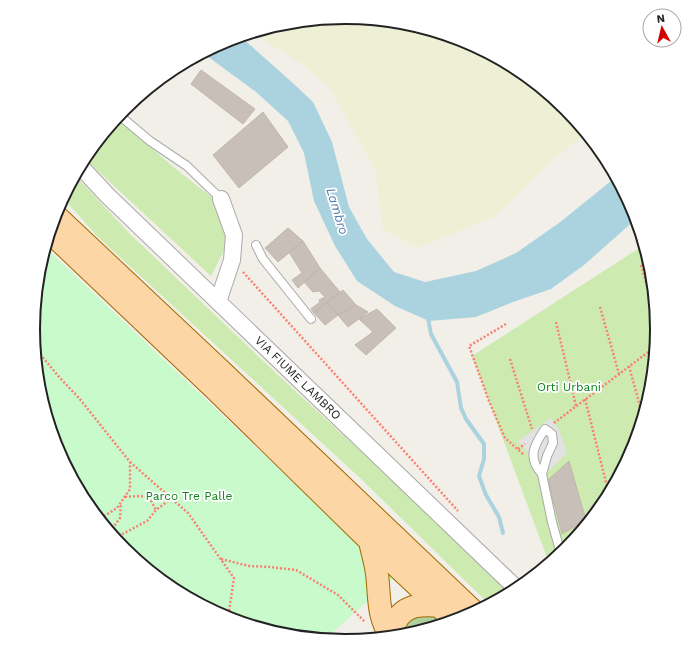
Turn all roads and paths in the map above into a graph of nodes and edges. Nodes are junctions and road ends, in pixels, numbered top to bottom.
1 (124, 119) edge
2 (84, 171) edge
3 (221, 199) joint
4 (60, 221) edge
5 (54, 236) edge
6 (256, 245) dead end
7 (232, 260) junction
8 (641, 265) dead end
9 (646, 281) edge
10 (218, 302) junction
11 (600, 307) dead end
12 (311, 319) dead end
13 (556, 322) dead end
14 (506, 324) dead end
15 (649, 352) edge
16 (42, 356) edge
17 (510, 359) dead end
18 (629, 366) junction
19 (619, 374) junction
20 (585, 399) junction
21 (576, 406) junction
22 (640, 407) edge
23 (545, 429) junction
24 (534, 437) junction
25 (130, 462) junction
26 (542, 474) junction
27 (607, 485) edge
28 (124, 497) junction
29 (172, 498) junction
30 (121, 502) junction
31 (156, 510) junction
32 (460, 513) dead end
33 (104, 516) edge
34 (113, 527) edge
35 (120, 535) edge
36 (370, 541) junction
37 (559, 547) edge
38 (221, 559) junction
39 (512, 584) edge
40 (469, 608) edge
41 (229, 611) edge
42 (447, 613) edge
43 (368, 626) dead end
44 (393, 630) edge
45 (387, 631) edge

1 - 3 lane
2 - 10 street, VIA FIUME LAMBRO
3 - 7 street
4 - 40 main road
5 - 36 main road
6 - 12 lane
7 - 10 street
7 - 32 path
8 - 9 path
10 - 39 street, VIA FIUME LAMBRO
11 - 19 path
13 - 21 path
14 - 24 path
15 - 18 path
16 - 25 path
17 - 24 path
18 - 19 path
18 - 22 path
19 - 20 path
20 - 21 path
20 - 27 path
21 - 23 path
23 - 24 path
23 - 26 lane
23 - 26 lane
25 - 28 path
25 - 29 path
26 - 37 lane
28 - 30 path
28 - 31 path
29 - 31 path
29 - 38 path
30 - 33 path
30 - 34 path
31 - 35 path
36 - 42 main road
36 - 45 main road
38 - 41 path
38 - 43 path
42 - 44 main road

